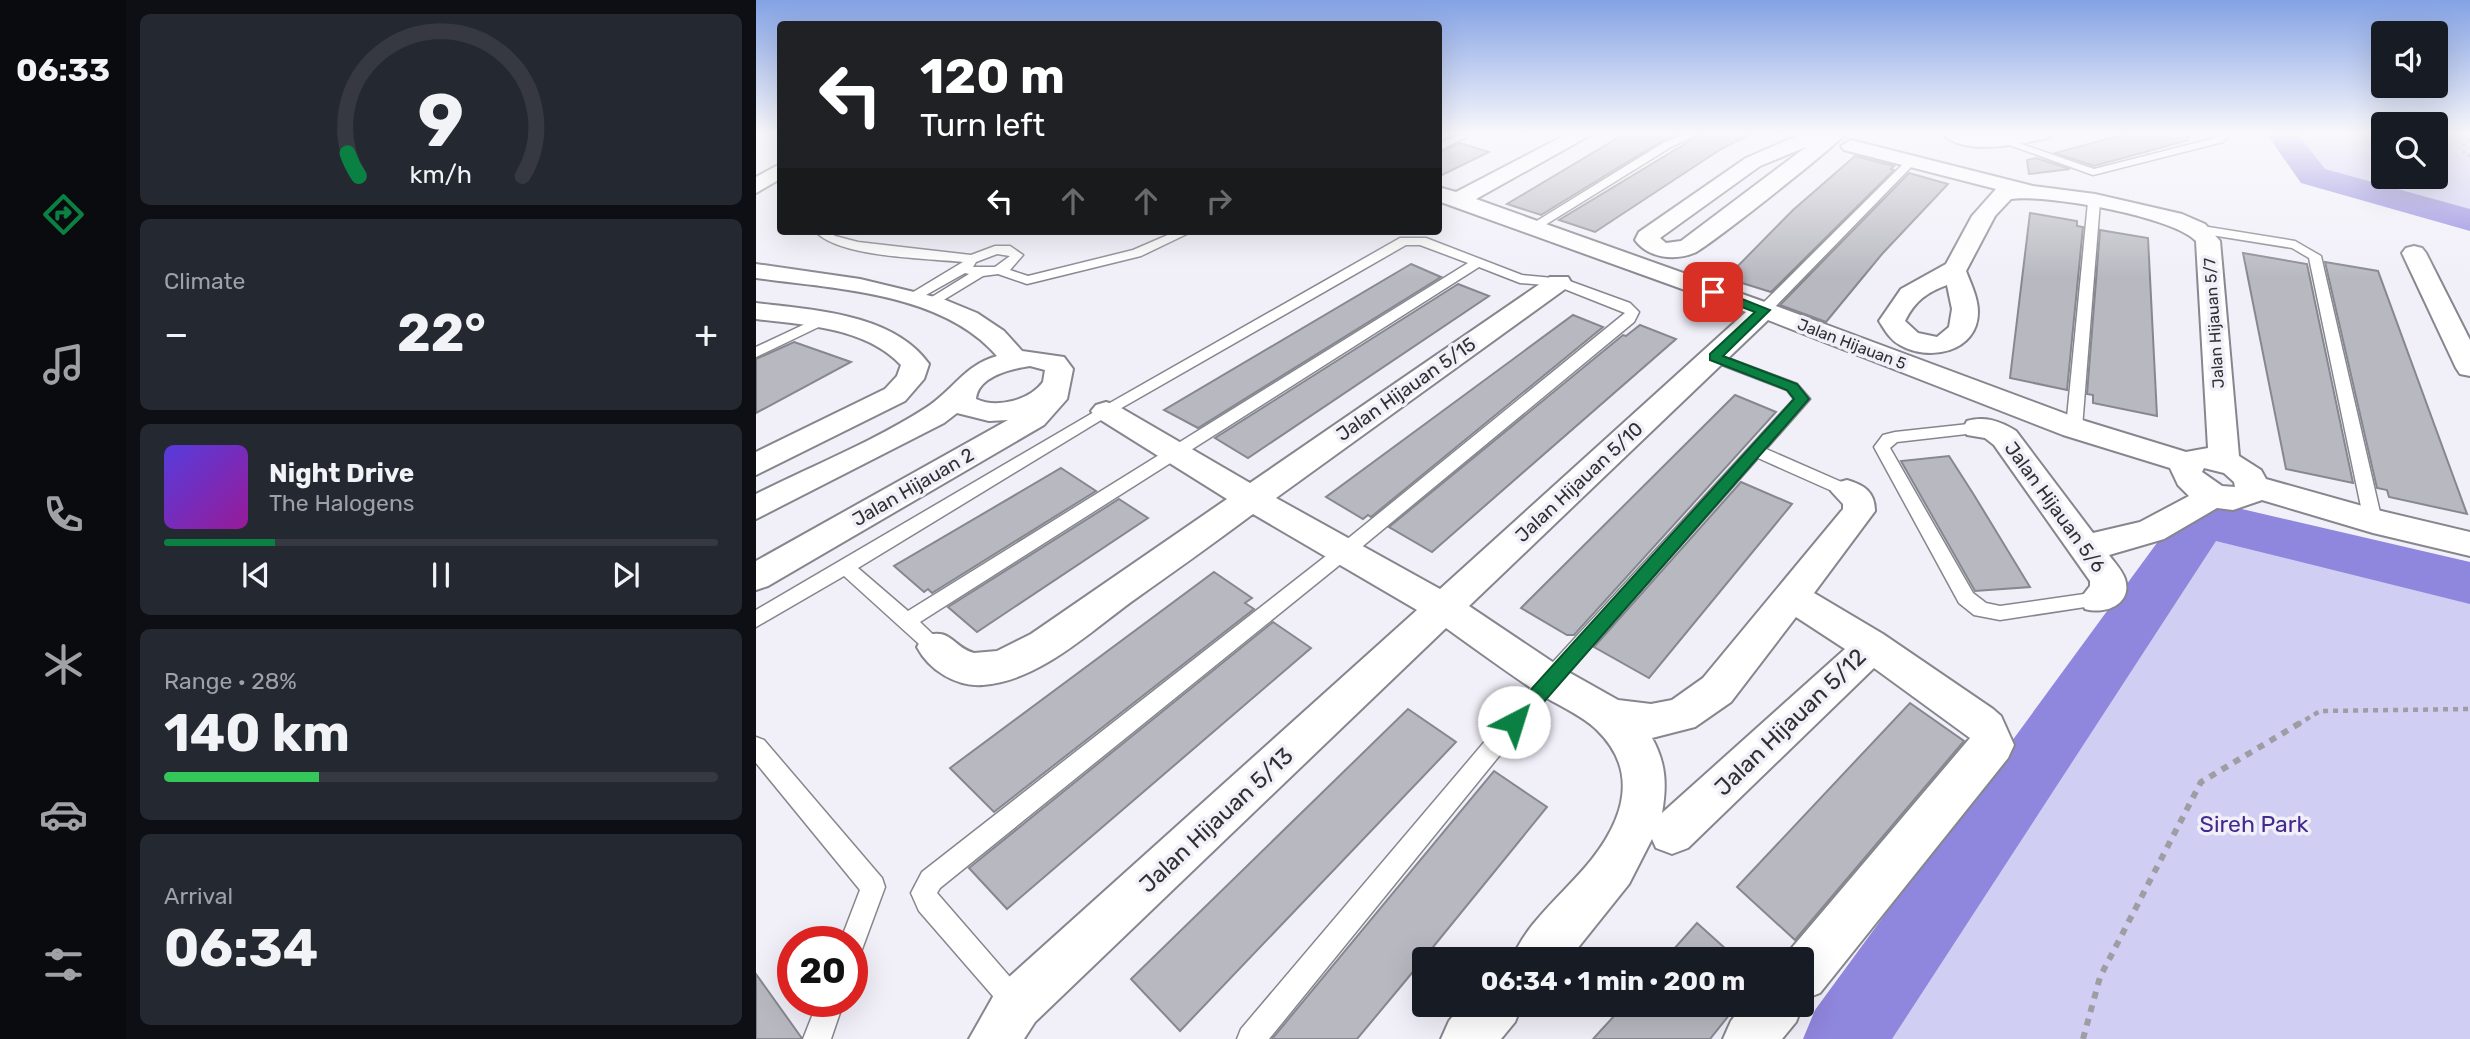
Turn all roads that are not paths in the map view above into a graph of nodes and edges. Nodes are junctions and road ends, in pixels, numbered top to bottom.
1 (1480, 181) edge
2 (1607, 181) edge
3 (1724, 181) edge
4 (1776, 181) edge
5 (1892, 181) edge
6 (1992, 181) edge
7 (1714, 188) junction
8 (2025, 190) junction
9 (1449, 196) edge
10 (1752, 199) junction
11 (2094, 202) junction
12 (1533, 227) junction
13 (2196, 229) junction
14 (826, 235) edge
15 (1178, 235) edge
16 (2414, 253) dead end
17 (969, 263) junction
18 (1477, 263) junction
19 (998, 270) junction
20 (756, 271) edge
21 (1954, 271) dead end
22 (980, 272) junction
23 (784, 275) junction
24 (1559, 282) junction
25 (756, 290) edge
26 (922, 300) junction
27 (1764, 310) junction
28 (756, 311) edge
29 (822, 320) junction
30 (756, 353) edge
31 (1714, 357) junction
32 (1015, 360) junction
33 (2470, 368) edge
34 (1057, 385) junction
35 (961, 396) junction
36 (1106, 411) junction
37 (1978, 428) joint
38 (2074, 428) junction
39 (1757, 451) junction
40 (1173, 453) junction
41 (2224, 460) junction
42 (2187, 463) junction
43 (756, 465) edge
44 (2253, 486) junction
45 (1847, 491) joint
46 (2213, 495) junction
47 (1252, 497) junction
48 (756, 509) edge
49 (2372, 522) junction
50 (2470, 544) edge
51 (2084, 547) junction
52 (1346, 550) junction
53 (845, 567) junction
54 (756, 577) edge
55 (1792, 597) junction
56 (2098, 598) joint
57 (1444, 608) junction
58 (756, 619) edge
59 (908, 620) junction
60 (1871, 645) junction
61 (936, 647) joint
62 (1549, 680) junction
63 (1611, 717) junction
64 (759, 755) edge
65 (1672, 833) dead end
66 (858, 926) edge
67 (1546, 947) edge
68 (1814, 961) edge
69 (825, 1017) edge
70 (1486, 1017) edge
71 (1767, 1017) edge
72 (1006, 1022) edge
73 (817, 1039) edge
74 (1251, 1039) edge
75 (1467, 1039) edge
76 (1749, 1039) edge

1 - 9 street
2 - 12 lane
3 - 7 street
4 - 10 street
5 - 27 lane
6 - 8 street
7 - 10 street
7 - 10 street
8 - 11 street
8 - 21 street
9 - 12 street, Jalan Hijauan 5
11 - 13 street
11 - 38 lane
12 - 27 street, Jalan Hijauan 5
13 - 41 street, Jalan Hijauan 5/7
13 - 49 lane
14 - 17 lane
15 - 19 lane
16 - 33 street
17 - 19 lane
17 - 22 lane
17 - 26 lane
18 - 24 lane
18 - 36 lane
18 - 40 lane
19 - 22 lane
20 - 23 street
22 - 26 lane
23 - 25 street
23 - 26 street
24 - 47 street, Jalan Hijauan 5/15
24 - 52 lane
26 - 32 street
27 - 31 street, Jalan Hijauan 5/10
27 - 38 street, Jalan Hijauan 5
28 - 29 street
29 - 30 lane
29 - 43 street
31 - 39 lane
31 - 57 street, Jalan Hijauan 5/10
32 - 34 street
32 - 35 street
34 - 35 street
34 - 54 street, Jalan Hijauan 2
35 - 48 street
36 - 40 street
36 - 53 lane
37 - 51 street, Jalan Hijauan 5/6
37 - 56 lane
38 - 42 street, Jalan Hijauan 5
39 - 45 lane
39 - 62 lane
40 - 47 street
40 - 59 lane
41 - 42 street
41 - 44 street
42 - 46 street
44 - 46 street
44 - 49 street
45 - 55 street
46 - 51 street
47 - 52 street
47 - 61 street, Jalan Hijauan 5/15
49 - 50 street
51 - 56 street, Jalan Hijauan 5/6
52 - 57 street
52 - 72 lane
53 - 58 lane
53 - 59 lane
55 - 60 street, Jalan Hijauan 5/12
55 - 63 street
57 - 62 street
57 - 72 street, Jalan Hijauan 5/13
59 - 61 lane
60 - 65 street, Jalan Hijauan 5/12
60 - 68 street
62 - 63 street
62 - 74 lane
63 - 67 street
64 - 66 lane
69 - 73 lane
70 - 75 street
71 - 76 street

